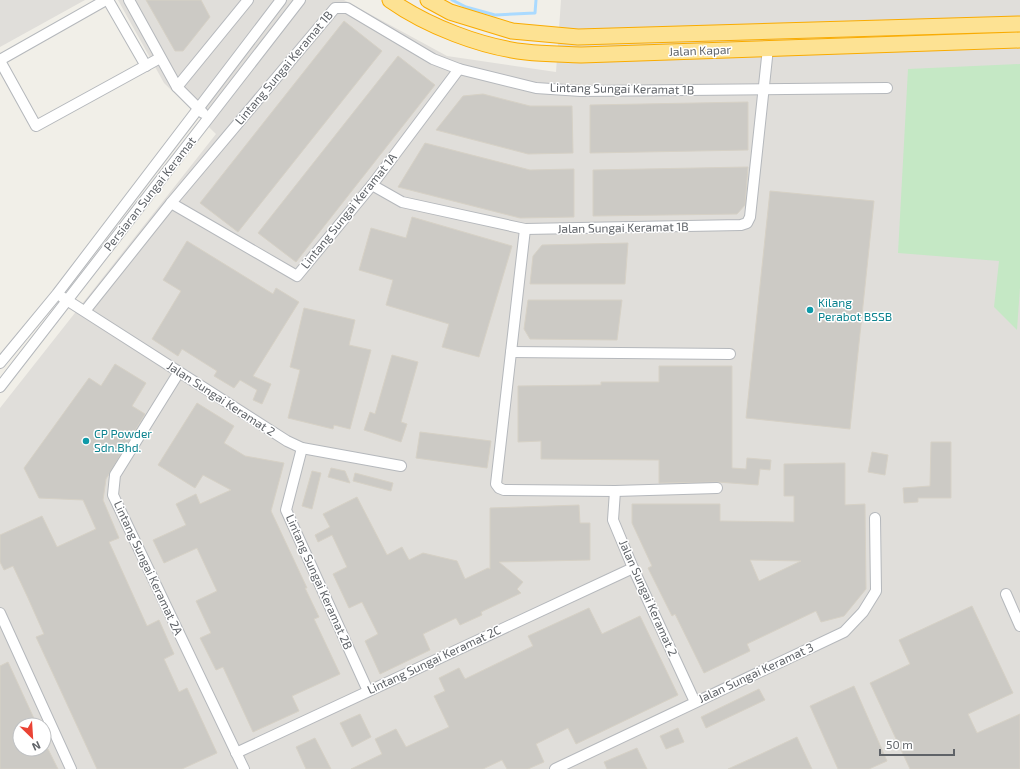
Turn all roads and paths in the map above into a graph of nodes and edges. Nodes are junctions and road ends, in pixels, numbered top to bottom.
1 (107, 0) edge
2 (129, 0) edge
3 (248, 0) edge
4 (281, 0) edge
5 (300, 0) edge
6 (390, 0) edge
7 (428, 0) edge
8 (1020, 24) edge
9 (1020, 40) edge
10 (768, 48) junction
11 (160, 58) junction
12 (0, 60) edge
13 (146, 66) junction
14 (459, 69) junction
15 (177, 87) junction
16 (887, 88) dead end
17 (764, 90) junction
18 (198, 110) junction
19 (209, 117) junction
20 (372, 185) junction
21 (171, 203) junction
22 (525, 229) junction
23 (57, 294) junction
24 (68, 300) junction
25 (85, 311) junction
26 (511, 352) junction
27 (730, 354) dead end
28 (0, 364) edge
29 (179, 372) junction
30 (0, 387) edge
31 (302, 448) junction
32 (401, 466) dead end
33 (716, 488) dead end
34 (615, 491) junction
35 (875, 518) dead end
36 (633, 568) junction
37 (1006, 594) dead end
38 (0, 613) edge
39 (1020, 626) edge
40 (368, 691) junction
41 (695, 702) junction
42 (236, 753) junction
43 (72, 769) edge
44 (244, 769) edge
45 (555, 769) edge

1 - 12 street
1 - 13 street
2 - 11 street
3 - 15 street
4 - 18 street, Persiaran Sungai Keramat
5 - 19 street, Persiaran Sungai Keramat
6 - 10 highway, Jalan Kapar
7 - 8 highway, Jalan Kapar
9 - 10 highway, Jalan Kapar
10 - 17 street
11 - 13 street
11 - 15 street
12 - 13 street
14 - 17 street, Lintang Sungai Keramat 1B
14 - 20 street, Lintang Sungai Keramat 1A
14 - 21 street, Lintang Sungai Keramat 1B
15 - 18 street
16 - 17 street, Lintang Sungai Keramat 1B
17 - 22 street, Jalan Sungai Keramat 1B
18 - 19 street
18 - 23 street, Persiaran Sungai Keramat
19 - 24 street, Persiaran Sungai Keramat
20 - 21 street, Lintang Sungai Keramat 1A
20 - 22 street, Jalan Sungai Keramat 1B
21 - 25 street, Lintang Sungai Keramat 1B
22 - 26 street
23 - 24 street, Jalan Sungai Keramat 2
23 - 28 street, Persiaran Sungai Keramat
24 - 25 street, Jalan Sungai Keramat 2
24 - 30 street, Persiaran Sungai Keramat
25 - 29 street, Jalan Sungai Keramat 2
26 - 27 street
26 - 34 street
29 - 31 street, Jalan Sungai Keramat 2
29 - 42 street, Lintang Sungai Keramat 2A
31 - 32 street, Jalan Sungai Keramat 2
31 - 40 street, Lintang Sungai Keramat 2B
33 - 34 street
34 - 36 street, Jalan Sungai Keramat 2
35 - 41 street, Jalan Sungai Keramat 3
36 - 40 street, Lintang Sungai Keramat 2C
36 - 41 street, Jalan Sungai Keramat 2
37 - 39 street
38 - 43 street
40 - 42 street, Lintang Sungai Keramat 2C
41 - 45 street, Jalan Sungai Keramat 3
42 - 44 street, Lintang Sungai Keramat 2A

